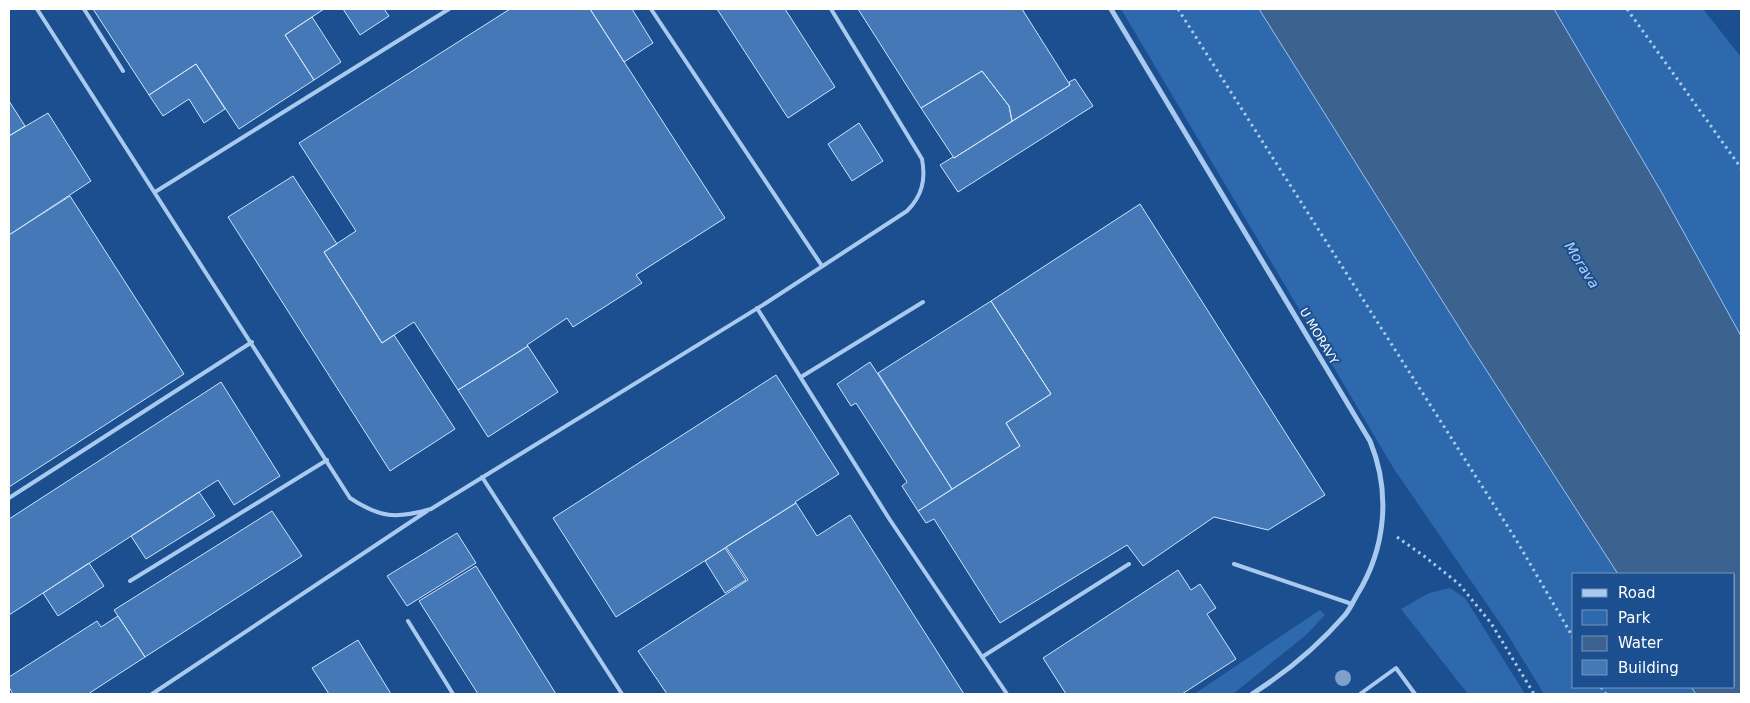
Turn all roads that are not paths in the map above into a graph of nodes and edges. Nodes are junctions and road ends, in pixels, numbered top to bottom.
1 (37, 9) edge
2 (84, 9) edge
3 (449, 9) edge
4 (651, 9) edge
5 (831, 9) edge
6 (1111, 9) edge
7 (123, 71) dead end
8 (155, 192) junction
9 (822, 266) junction
10 (922, 302) dead end
11 (757, 308) junction
12 (252, 342) junction
13 (801, 377) junction
14 (327, 460) junction
15 (482, 477) junction
16 (9, 498) edge
17 (431, 509) junction
18 (1129, 564) dead end
19 (1234, 564) dead end
20 (130, 580) dead end
21 (1352, 604) junction
22 (408, 621) dead end
23 (982, 657) junction
24 (152, 694) edge
25 (453, 694) edge
26 (622, 694) edge
27 (1007, 694) edge
28 (1252, 694) edge
29 (1360, 694) edge
30 (1416, 694) edge

1 - 8 lane
2 - 7 lane
3 - 8 lane
4 - 9 lane
5 - 9 lane
6 - 21 street, U MORAVY
8 - 12 lane
9 - 11 lane
10 - 13 lane
11 - 13 lane
11 - 15 lane
12 - 14 lane
12 - 16 lane
13 - 23 lane
14 - 17 lane
14 - 20 lane
15 - 17 lane
15 - 26 lane
17 - 24 lane
18 - 23 lane
19 - 21 lane
21 - 28 street, U MORAVY
22 - 25 lane
23 - 27 lane
29 - 30 lane

